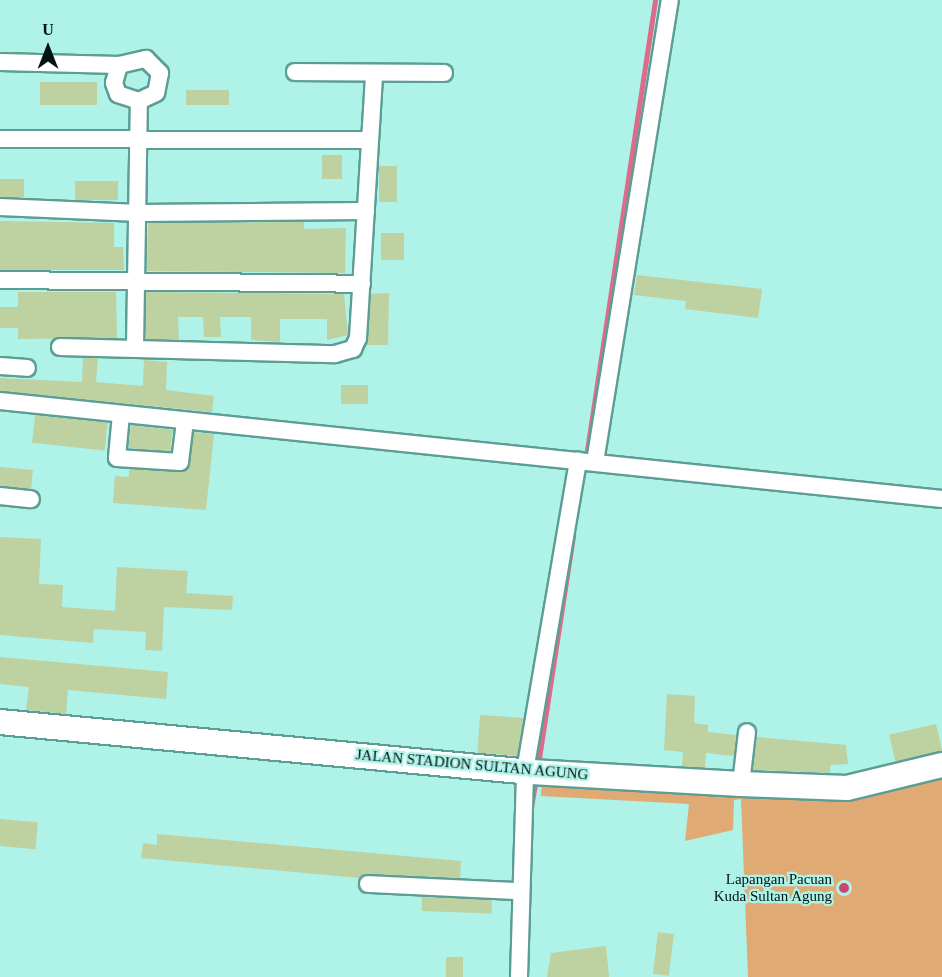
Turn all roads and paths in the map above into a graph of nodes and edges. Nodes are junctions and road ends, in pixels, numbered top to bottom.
1 (670, 0) edge
2 (0, 62) edge
3 (119, 65) junction
4 (295, 72) dead end
5 (444, 73) dead end
6 (374, 75) junction
7 (139, 101) junction
8 (0, 139) edge
9 (370, 140) junction
10 (139, 142) junction
11 (0, 207) edge
12 (366, 211) junction
13 (139, 213) junction
14 (0, 280) edge
15 (137, 282) junction
16 (362, 284) junction
17 (60, 347) dead end
18 (135, 348) junction
19 (0, 366) edge
20 (27, 368) dead end
21 (0, 401) edge
22 (121, 414) junction
23 (185, 421) junction
24 (586, 461) junction
25 (0, 496) edge
26 (31, 499) dead end
27 (942, 499) edge
28 (0, 722) edge
29 (747, 732) dead end
30 (942, 765) edge
31 (533, 772) junction
32 (741, 784) junction
33 (368, 884) dead end
34 (518, 891) junction
35 (519, 977) edge

1 - 24 street
2 - 3 street
3 - 7 street
3 - 7 street
4 - 6 street
5 - 6 street
6 - 9 street
7 - 10 street
8 - 10 street
9 - 10 street
9 - 12 street
10 - 13 street
11 - 13 street
12 - 13 street
12 - 16 street
13 - 15 street
14 - 15 street
15 - 16 street
15 - 18 street
16 - 18 street
17 - 18 street
19 - 20 street
21 - 22 street
22 - 23 street
22 - 23 street
23 - 24 street
24 - 27 street
24 - 31 street
25 - 26 street
28 - 31 main road, JALAN STADION SULTAN AGUNG
29 - 32 street
30 - 32 main road, JALAN STADION SULTAN AGUNG
31 - 32 main road, JALAN STADION SULTAN AGUNG
31 - 34 street
33 - 34 street
34 - 35 street

